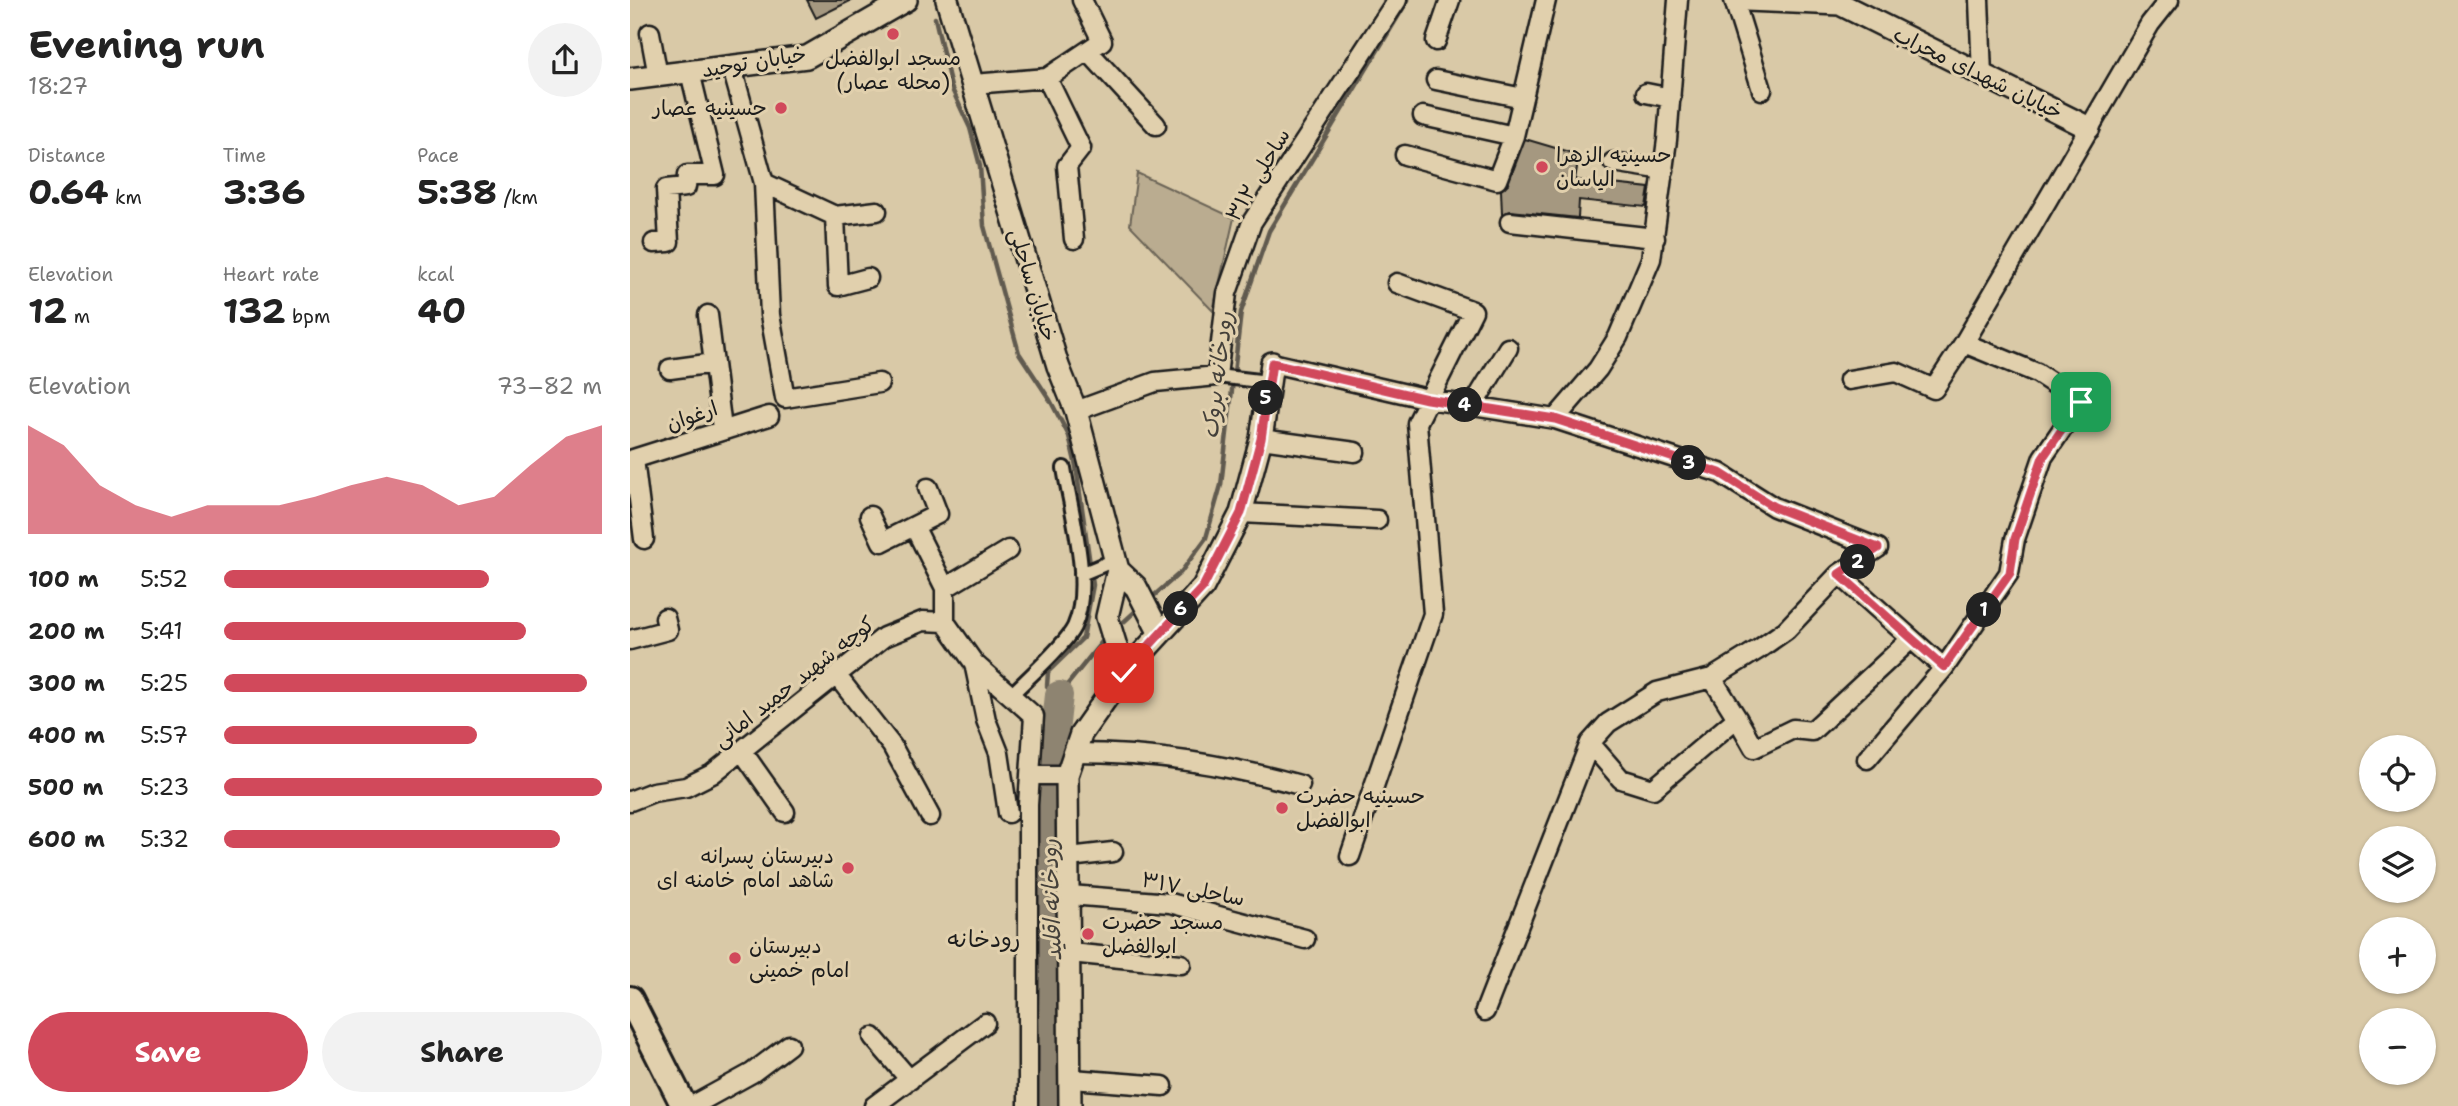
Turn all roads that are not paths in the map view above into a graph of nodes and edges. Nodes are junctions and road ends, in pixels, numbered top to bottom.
1 (906, 0) edge
2 (947, 0) edge
3 (1083, 0) edge
4 (1397, 0) edge
5 (1450, 0) edge
6 (1546, 0) edge
7 (1678, 0) edge
8 (1734, 0) edge
9 (1746, 0) edge
10 (1979, 0) edge
11 (2169, 0) edge
12 (1840, 2) edge
13 (885, 6) edge
14 (650, 33) dead end
15 (1436, 41) dead end
16 (1088, 51) junction
17 (732, 68) junction
18 (690, 72) junction
19 (1982, 75) junction
20 (658, 76) junction
21 (1047, 78) junction
22 (630, 79) edge
23 (1436, 80) dead end
24 (973, 84) junction
25 (1762, 90) dead end
26 (1646, 93) dead end
27 (1523, 98) junction
28 (1671, 98) junction
29 (1423, 116) dead end
30 (1156, 125) dead end
31 (2089, 128) junction
32 (1514, 136) junction
33 (1405, 155) dead end
34 (1613, 162) dead end
35 (1664, 170) junction
36 (764, 183) junction
37 (877, 211) dead end
38 (835, 216) junction
39 (1510, 222) dead end
40 (1655, 238) junction
41 (1074, 239) dead end
42 (654, 243) dead end
43 (868, 278) dead end
44 (1397, 283) dead end
45 (708, 315) dead end
46 (1965, 343) junction
47 (1508, 348) dead end
48 (714, 363) junction
49 (670, 369) dead end
50 (1270, 373) junction
51 (1217, 376) junction
52 (1849, 380) dead end
53 (880, 383) dead end
54 (1427, 399) junction
55 (1472, 407) junction
56 (1076, 411) junction
57 (769, 415) dead end
58 (1555, 419) junction
59 (722, 429) junction
60 (1261, 439) junction
61 (1355, 452) dead end
62 (632, 460) edge
63 (1064, 468) dead end
64 (928, 488) dead end
65 (1241, 513) junction
66 (870, 516) dead end
67 (1377, 520) dead end
68 (915, 528) junction
69 (644, 539) dead end
70 (1008, 550) dead end
71 (1116, 565) junction
72 (1839, 574) junction
73 (1081, 575) junction
74 (944, 588) junction
75 (665, 618) dead end
76 (945, 622) junction
77 (1155, 625) junction
78 (1911, 639) junction
79 (630, 640) edge
80 (974, 663) junction
81 (1944, 667) junction
82 (1124, 673) junction
83 (837, 676) junction
84 (1712, 678) junction
85 (1012, 694) junction
86 (1737, 718) junction
87 (1590, 743) junction
88 (742, 751) junction
89 (1074, 753) junction
90 (1867, 758) dead end
91 (1033, 774) junction
92 (1061, 774) junction
93 (1300, 785) dead end
94 (630, 801) edge
95 (785, 812) dead end
96 (1008, 813) dead end
97 (930, 816) dead end
98 (1113, 852) dead end
99 (1350, 856) dead end
100 (1069, 857) junction
101 (1070, 895) junction
102 (1305, 939) dead end
103 (1070, 953) junction
104 (1181, 964) dead end
105 (1485, 1011) dead end
106 (633, 1015) edge
107 (985, 1023) dead end
108 (873, 1037) dead end
109 (789, 1045) dead end
110 (1072, 1079) junction
111 (910, 1080) junction
112 (1163, 1086) dead end
113 (684, 1106) edge
114 (692, 1106) edge
115 (874, 1106) edge
116 (1028, 1106) edge
117 (1070, 1106) edge

1 - 13 street, خیابان توحید
2 - 24 street, خیابان ساحلی
3 - 16 street
4 - 51 street, ساحلی ۳۱۲
5 - 15 street
6 - 27 street
7 - 28 street
8 - 25 street
9 - 12 street, خیابان شهدای محراب
10 - 19 street
11 - 31 street
12 - 19 street, خیابان شهدای محراب
13 - 17 street, خیابان توحید
14 - 20 street
16 - 21 street
16 - 30 street
17 - 18 street, خیابان توحید
17 - 36 street
18 - 20 street, خیابان توحید
18 - 42 street
19 - 31 street, خیابان شهدای محراب
20 - 22 street, خیابان توحید
21 - 24 street
21 - 41 street
23 - 27 street
24 - 56 street, خیابان ساحلی
26 - 28 street
27 - 32 street
28 - 35 street
29 - 32 street
31 - 46 street
32 - 33 street
34 - 35 street
35 - 40 street
36 - 38 street
36 - 53 street
37 - 38 street
38 - 43 street
39 - 40 street
40 - 58 street
44 - 54 street
45 - 48 street
46 - 52 street
46 - 81 street
47 - 55 street
48 - 49 street
48 - 59 street
50 - 51 street
50 - 54 street
50 - 60 street
51 - 56 street
54 - 55 street
54 - 99 street
55 - 58 street
56 - 71 street, خیابان ساحلی
57 - 59 street, ارغوان
58 - 72 street
59 - 62 street, ارغوان
60 - 61 street
60 - 65 street
62 - 69 street
63 - 73 street
64 - 68 street
65 - 67 street
65 - 77 street
66 - 68 street
68 - 74 street
70 - 74 street
71 - 73 street
71 - 77 street, خیابان ساحلی
71 - 82 street, خیابان ساحلی
72 - 78 street
72 - 84 street
73 - 85 street
74 - 76 street
75 - 79 street
76 - 80 street
76 - 83 street, کوچه شهید حمید امانی
77 - 82 street
78 - 81 street
78 - 86 street
80 - 85 street
80 - 96 street
81 - 90 street
82 - 89 street
83 - 88 street, کوچه شهید حمید امانی
83 - 97 street
84 - 86 street
84 - 87 street
85 - 91 street
86 - 87 street
87 - 105 street
88 - 94 street, کوچه شهید حمید امانی
88 - 95 street
89 - 92 street
89 - 93 street
91 - 92 street
91 - 116 street
92 - 100 street
98 - 100 street
100 - 101 street
101 - 102 street, ساحلی ۳۱۷
101 - 103 street
103 - 104 street
103 - 110 street
106 - 113 main road
107 - 111 street
108 - 111 street
109 - 114 street
110 - 112 street
110 - 117 street
111 - 115 street

